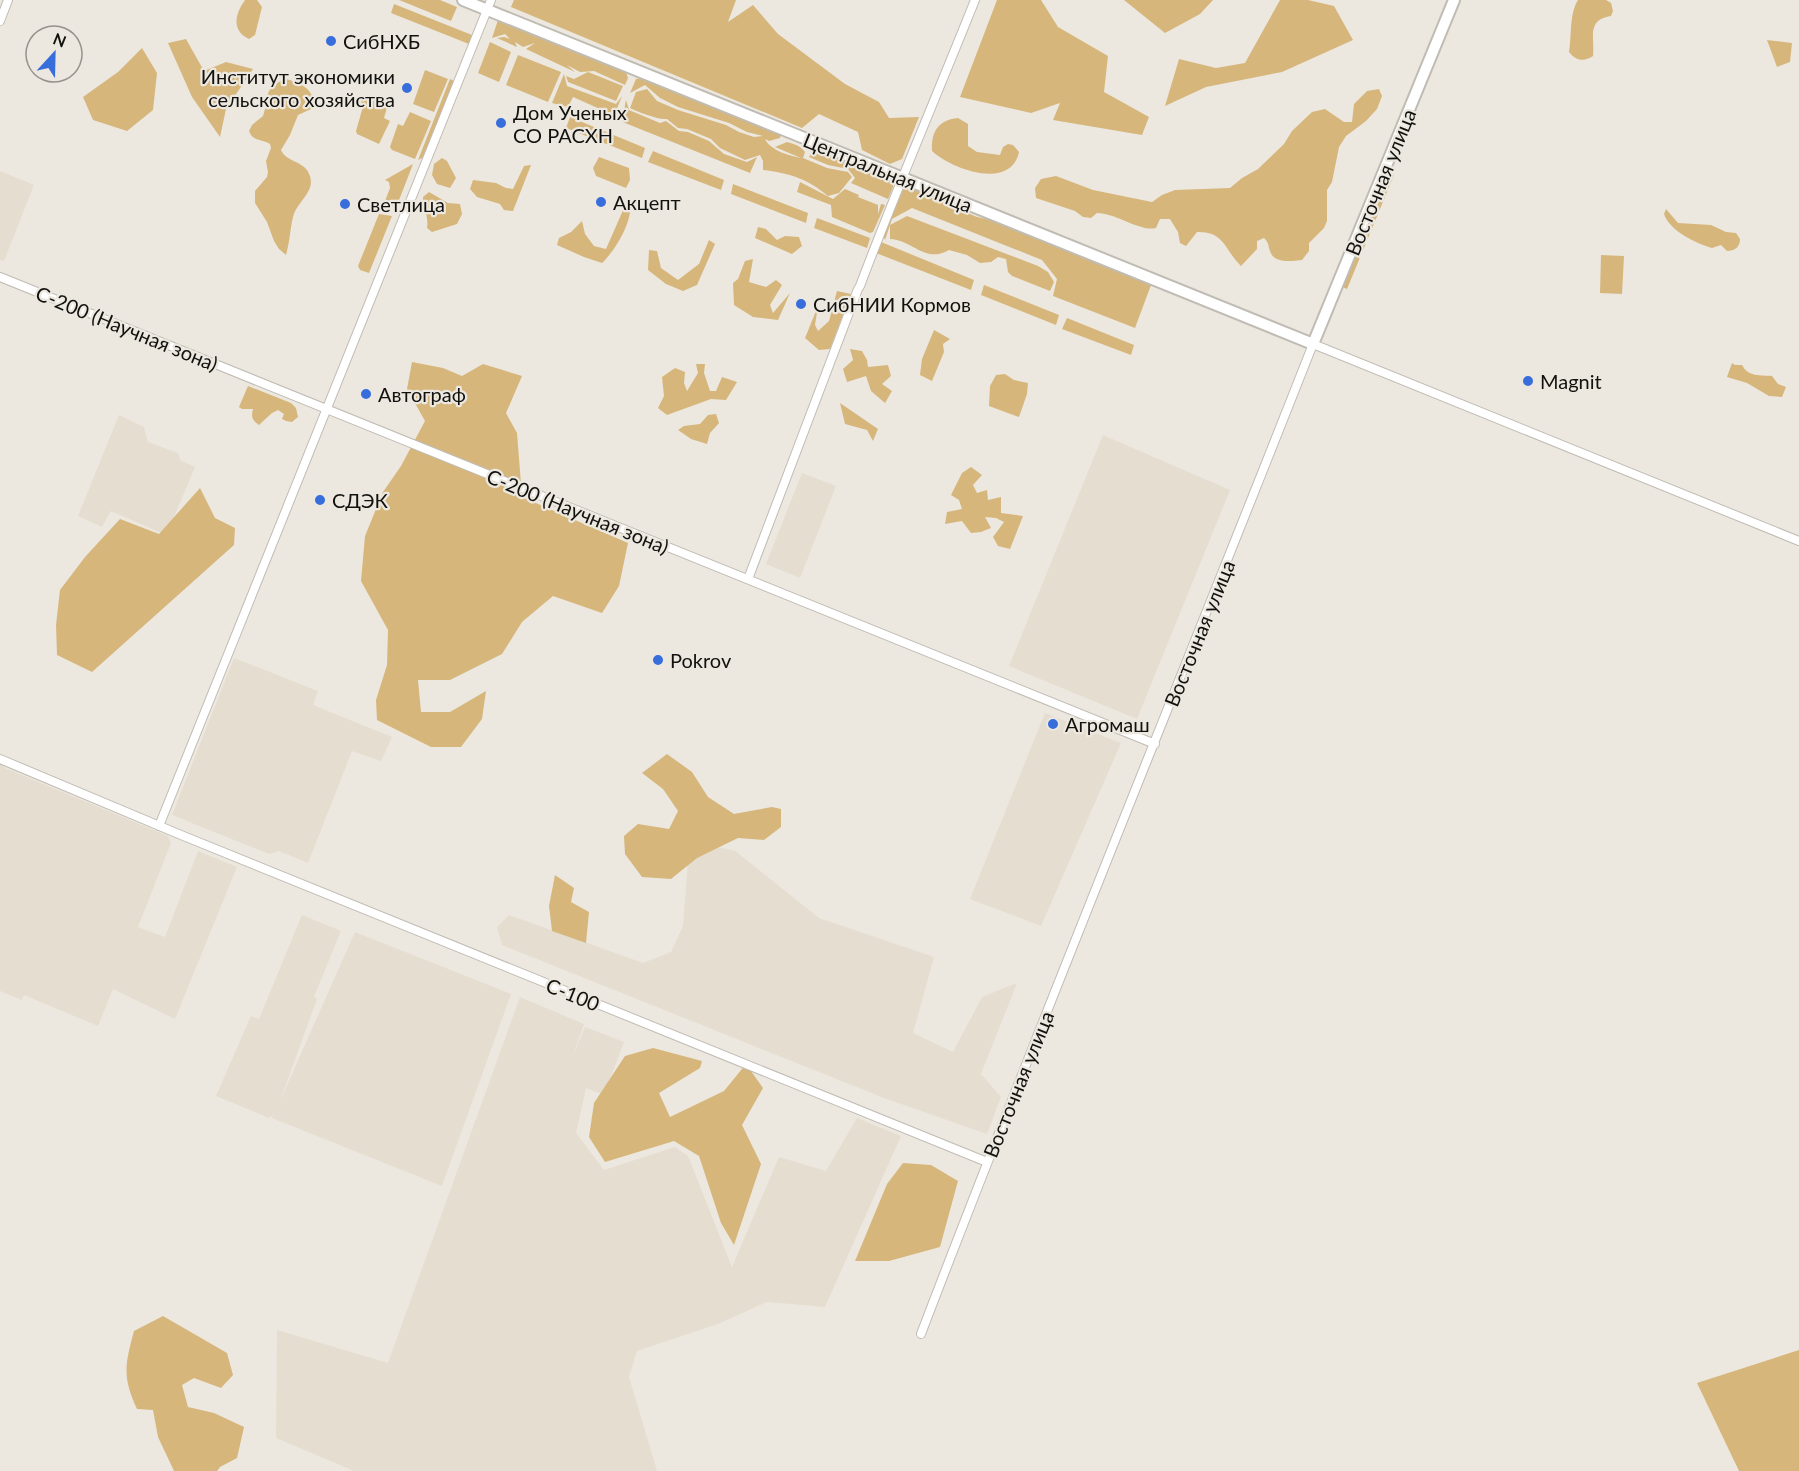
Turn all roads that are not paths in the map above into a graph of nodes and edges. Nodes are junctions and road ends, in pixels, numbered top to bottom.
1 (8, 0) edge
2 (463, 0) edge
3 (975, 0) edge
4 (1454, 0) edge
5 (489, 5) edge
6 (0, 21) edge
7 (903, 178) junction
8 (0, 277) edge
9 (1313, 344) junction
10 (327, 409) junction
11 (1799, 541) edge
12 (748, 579) junction
13 (1155, 744) junction
14 (0, 759) edge
15 (159, 826) junction
16 (987, 1162) junction
17 (921, 1334) dead end

1 - 6 street
2 - 5 main road, Центральная улица
3 - 7 street
4 - 9 main road, Восточная улица
5 - 7 main road, Центральная улица
5 - 10 street
7 - 9 main road, Центральная улица
7 - 12 street
8 - 10 street, С-200 (Научная зона)
9 - 11 street
9 - 13 street, Восточная улица
10 - 12 street, С-200 (Научная зона)
10 - 15 street
12 - 13 street, С-200 (Научная зона)
13 - 16 street, Восточная улица
14 - 15 street, С-100
15 - 16 street, С-100
16 - 17 street, Восточная улица

